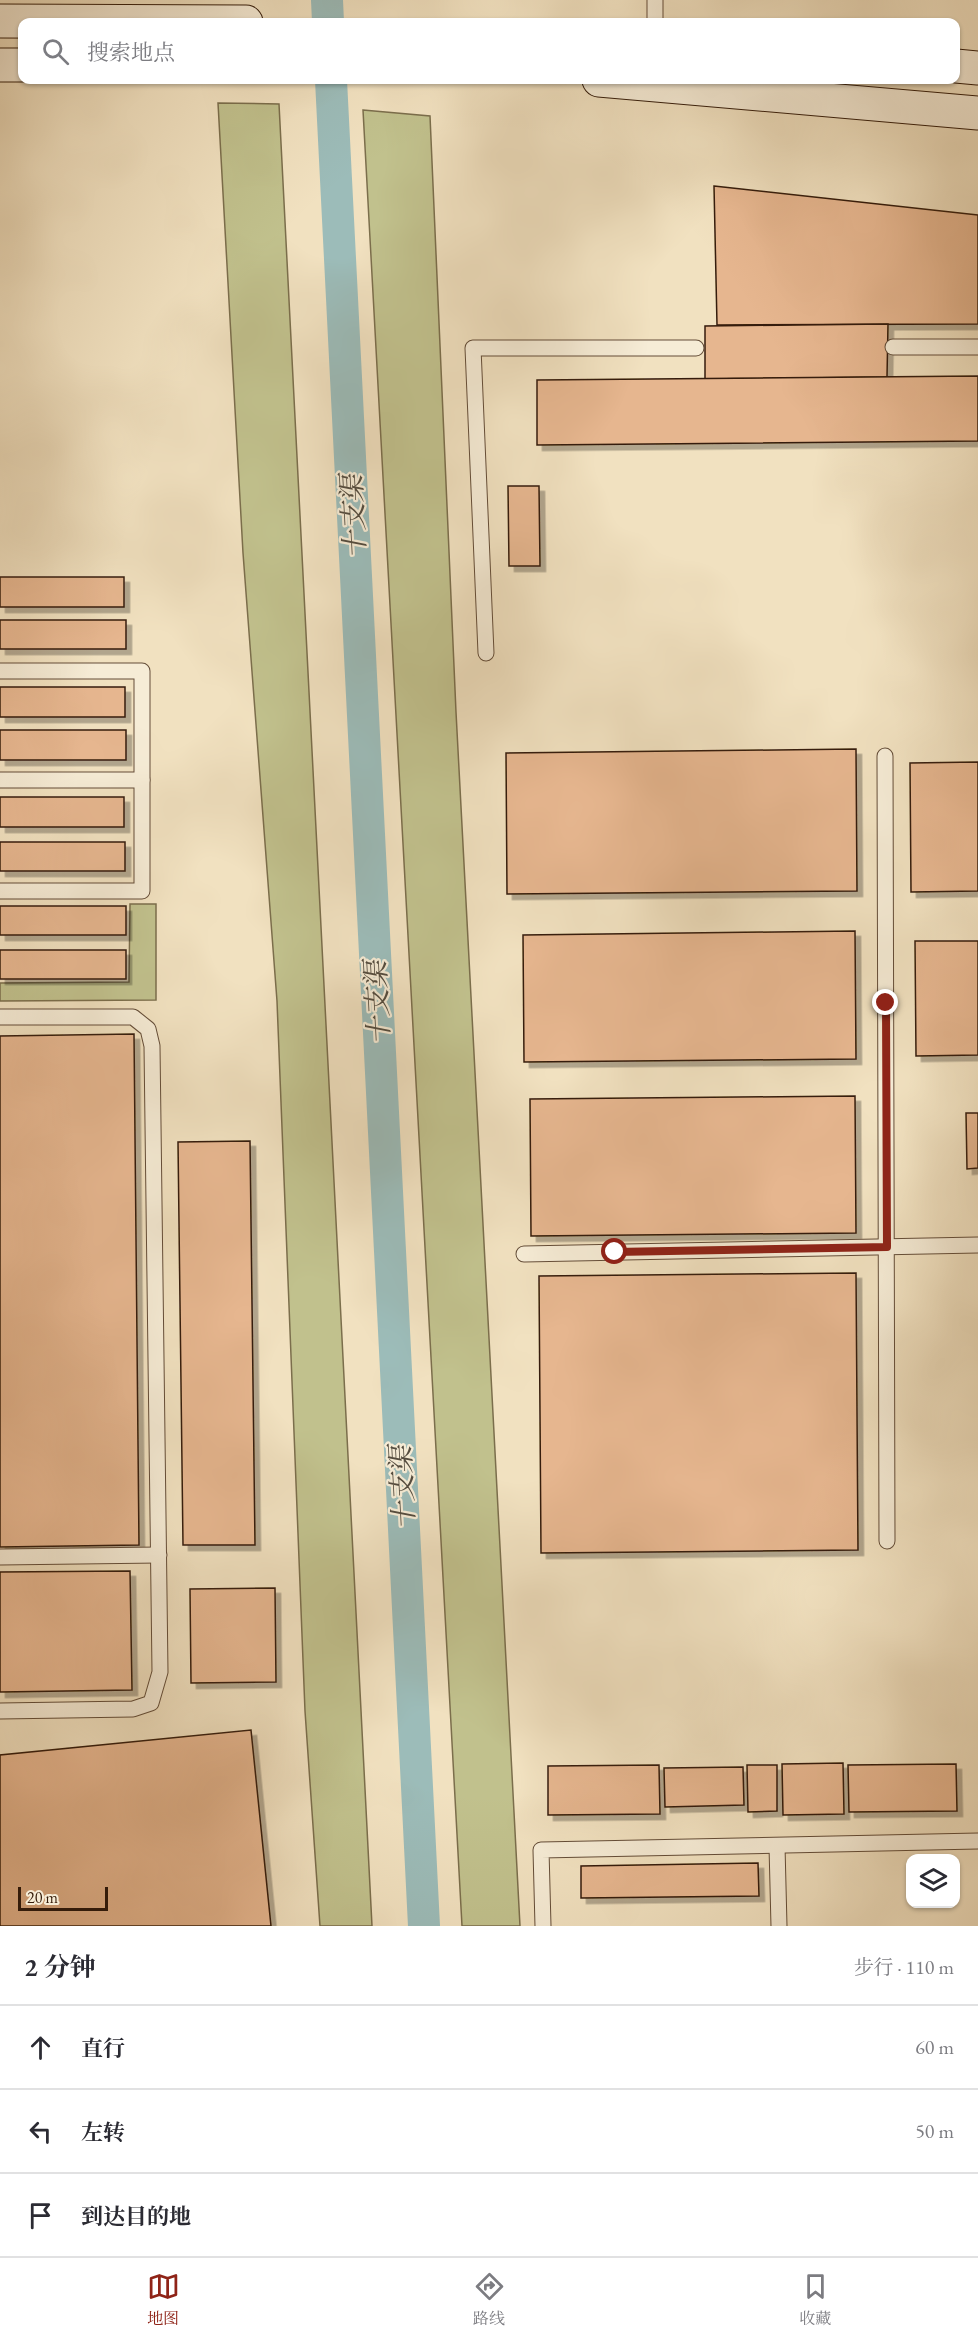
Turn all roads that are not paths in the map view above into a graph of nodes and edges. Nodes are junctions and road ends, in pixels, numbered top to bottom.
1 (655, 0) edge
2 (655, 18) edge
3 (0, 21) edge
4 (18, 21) edge
5 (0, 65) edge
6 (18, 65) edge
7 (960, 66) edge
8 (978, 68) edge
9 (646, 84) edge
10 (978, 112) edge
11 (893, 347) dead end
12 (978, 347) edge
13 (696, 348) dead end
14 (486, 653) dead end
15 (0, 671) edge
16 (885, 756) dead end
17 (0, 780) edge
18 (142, 780) junction
19 (0, 891) edge
20 (0, 1017) edge
21 (978, 1245) edge
22 (887, 1247) junction
23 (524, 1254) dead end
24 (887, 1541) dead end
25 (159, 1555) junction
26 (0, 1557) edge
27 (0, 1711) edge
28 (978, 1841) edge
29 (777, 1845) junction
30 (543, 1926) edge
31 (779, 1926) edge

1 - 2 lane
3 - 4 street
5 - 6 street
7 - 8 street
9 - 10 street
11 - 12 lane
13 - 14 lane
15 - 18 lane
16 - 22 lane
17 - 18 lane
18 - 19 lane
20 - 25 lane
21 - 22 lane
22 - 23 lane
22 - 24 lane
25 - 26 lane
25 - 27 lane
28 - 29 lane
29 - 30 lane
29 - 31 lane

